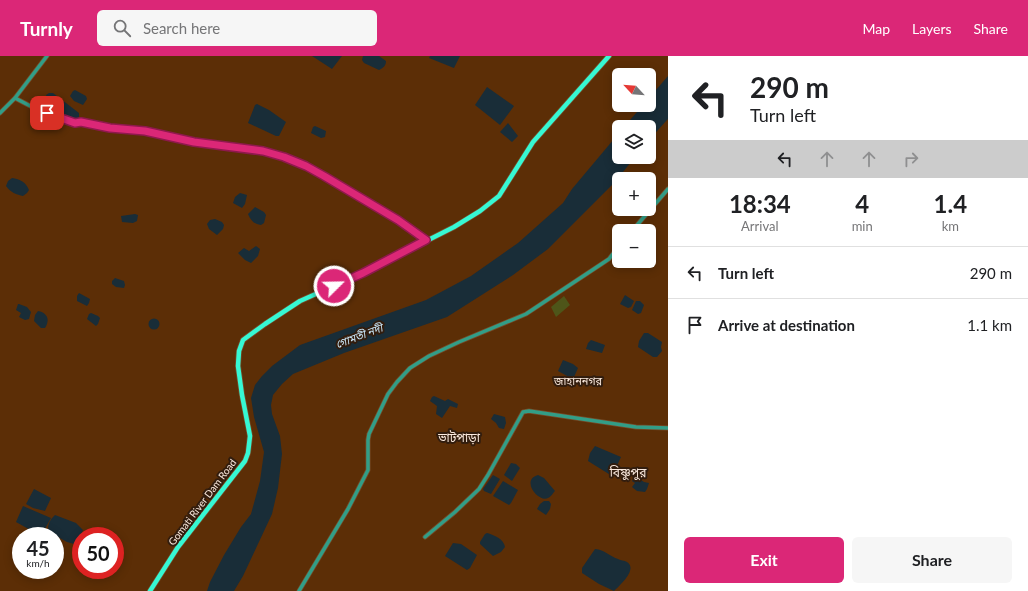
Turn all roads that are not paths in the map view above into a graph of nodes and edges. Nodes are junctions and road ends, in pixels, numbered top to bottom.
1 (47, 56) edge
2 (609, 56) edge
3 (15, 98) junction
4 (0, 113) edge
5 (668, 188) edge
6 (638, 224) edge
7 (426, 240) junction
8 (612, 255) edge
9 (668, 428) edge
10 (425, 537) dead end
11 (150, 591) edge
12 (299, 591) edge

1 - 3 street
2 - 7 main road, Gomati River Dam Road
3 - 4 street
3 - 7 street
5 - 6 street
7 - 11 main road, Gomati River Dam Road
8 - 12 street
9 - 10 street

